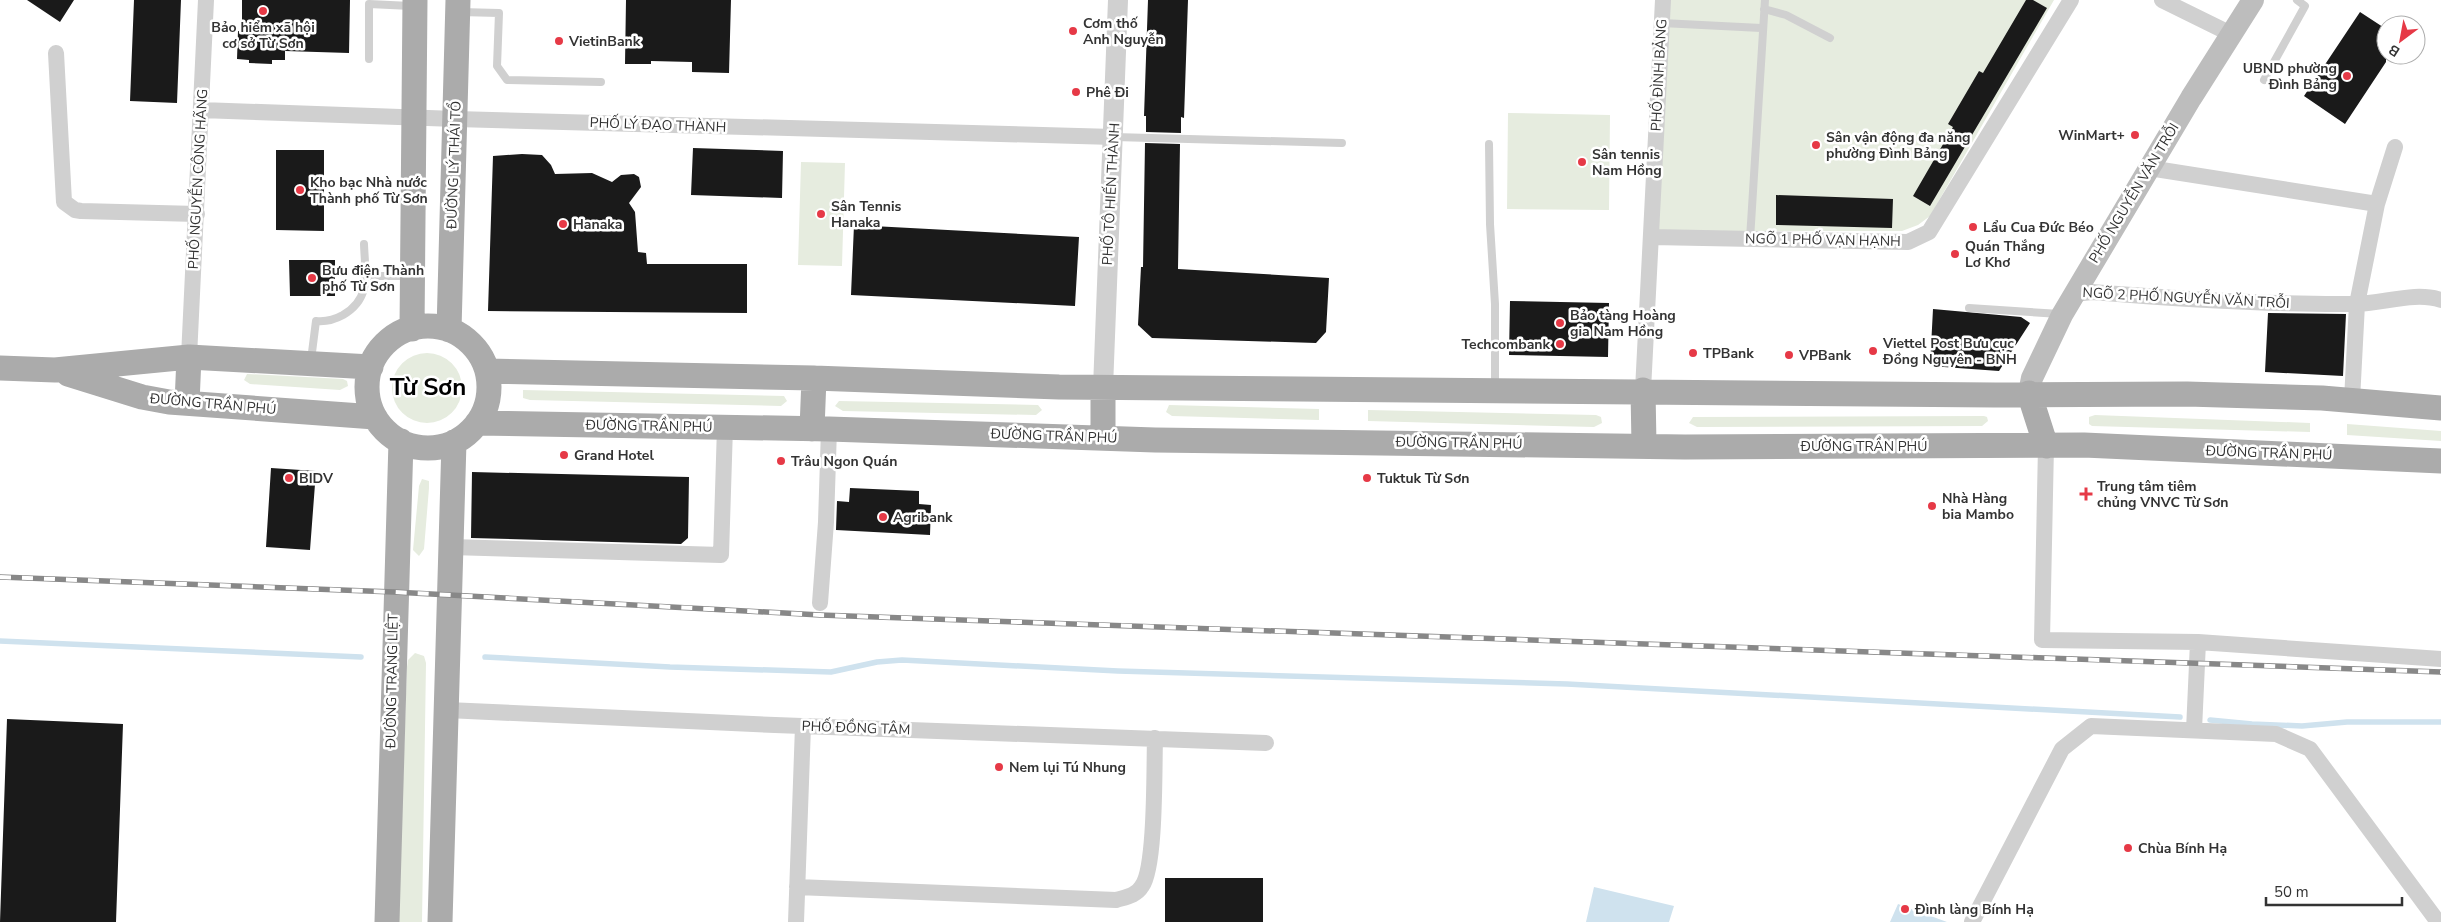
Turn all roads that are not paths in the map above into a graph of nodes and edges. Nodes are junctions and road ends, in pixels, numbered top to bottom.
1 (206, 0) edge
2 (1118, 0) edge
3 (1663, 0) edge
4 (1765, 0) edge
5 (2070, 0) edge
6 (2162, 0) edge
7 (2253, 0) edge
8 (2298, 0) edge
9 (415, 3) edge
10 (2306, 3) edge
11 (458, 6) edge
12 (1764, 9) junction
13 (1662, 23) junction
14 (1761, 28) junction
15 (2231, 34) junction
16 (1830, 38) dead end
17 (56, 53) dead end
18 (368, 59) dead end
19 (2264, 80) dead end
20 (601, 82) dead end
21 (202, 110) junction
22 (412, 118) junction
23 (456, 119) junction
24 (1114, 137) junction
25 (1342, 143) dead end
26 (1489, 144) dead end
27 (2395, 147) dead end
28 (2149, 168) junction
29 (2377, 204) junction
30 (197, 214) junction
31 (1652, 237) junction
32 (1750, 239) junction
33 (364, 244) dead end
34 (365, 276) junction
35 (412, 276) junction
36 (2074, 294) junction
37 (2441, 300) edge
38 (2357, 304) junction
39 (1969, 308) dead end
40 (2062, 314) junction
41 (412, 329) junction
42 (449, 330) junction
43 (189, 357) junction
44 (146, 362) junction
45 (311, 362) junction
46 (371, 366) junction
47 (0, 368) edge
48 (55, 370) junction
49 (487, 371) junction
50 (814, 378) junction
51 (1103, 388) junction
52 (1495, 389) junction
53 (1643, 390) junction
54 (2029, 394) junction
55 (142, 397) junction
56 (2352, 400) junction
57 (187, 403) junction
58 (2440, 406) edge
59 (376, 417) junction
60 (477, 423) junction
61 (725, 427) junction
62 (820, 429) junction
63 (1103, 438) junction
64 (400, 441) junction
65 (454, 442) junction
66 (1644, 445) junction
67 (2046, 446) junction
68 (2441, 461) edge
69 (451, 547) junction
70 (820, 603) dead end
71 (2198, 642) junction
72 (2441, 659) edge
73 (447, 710) junction
74 (802, 726) junction
75 (2194, 730) junction
76 (1155, 738) junction
77 (1266, 743) dead end
78 (797, 886) junction
79 (387, 922) edge
80 (440, 922) edge
81 (796, 922) edge
82 (1972, 922) edge
83 (2438, 922) edge

1 - 21 street, PHỐ NGUYỄN CÔNG HÃNG
2 - 24 street, PHỐ TÔ HIẾN THÀNH
3 - 13 street, PHỐ ĐÌNH BẢNG
4 - 12 lane
5 - 32 street, NGÕ 1 PHỐ VẠN HẠNH
6 - 15 street
7 - 15 main road, PHỐ NGUYỄN VĂN TRỖI
8 - 10 lane
9 - 18 lane
9 - 22 main road
10 - 19 lane
11 - 20 lane
11 - 23 main road, ĐƯỜNG LÝ THÁI TỔ
12 - 14 lane
12 - 16 lane
13 - 14 lane
13 - 31 street, PHỐ ĐÌNH BẢNG
14 - 32 lane
15 - 28 main road, PHỐ NGUYỄN VĂN TRỖI
17 - 30 street
21 - 22 street, PHỐ LÝ ĐẠO THÀNH
21 - 30 street, PHỐ NGUYỄN CÔNG HÃNG
22 - 23 street, PHỐ LÝ ĐẠO THÀNH
22 - 35 main road
23 - 24 street, PHỐ LÝ ĐẠO THÀNH
23 - 42 main road, ĐƯỜNG LÝ THÁI TỔ
24 - 25 lane
24 - 51 street, PHỐ TÔ HIẾN THÀNH
26 - 52 lane
27 - 29 street
28 - 29 street
28 - 36 main road, PHỐ NGUYỄN VĂN TRỖI
29 - 38 street
30 - 43 street, PHỐ NGUYỄN CÔNG HÃNG
31 - 32 street, NGÕ 1 PHỐ VẠN HẠNH
31 - 53 street, PHỐ ĐÌNH BẢNG
33 - 34 lane
34 - 35 lane
34 - 45 lane
35 - 41 main road
36 - 38 street, NGÕ 2 PHỐ NGUYỄN VĂN TRỖI
36 - 40 main road, PHỐ NGUYỄN VĂN TRỖI
37 - 38 street, NGÕ 2 PHỐ NGUYỄN VĂN TRỖI
38 - 56 street
39 - 40 lane
40 - 54 main road, PHỐ NGUYỄN VĂN TRỖI
41 - 42 main road
41 - 46 main road
42 - 49 main road
43 - 44 main road, ĐƯỜNG TRẦN PHÚ
43 - 45 main road, ĐƯỜNG TRẦN PHÚ
43 - 57 main road
44 - 48 main road, ĐƯỜNG TRẦN PHÚ
44 - 55 main road
45 - 46 main road, ĐƯỜNG TRẦN PHÚ
46 - 59 main road
47 - 48 main road, ĐƯỜNG TRẦN PHÚ
48 - 55 main road, ĐƯỜNG TRẦN PHÚ
49 - 50 main road
49 - 60 main road
50 - 51 main road
50 - 62 main road
51 - 52 main road
51 - 63 main road
52 - 53 main road
53 - 54 main road
53 - 66 main road
54 - 56 main road
54 - 67 main road
55 - 57 main road, ĐƯỜNG TRẦN PHÚ
56 - 58 main road
57 - 59 main road, ĐƯỜNG TRẦN PHÚ
59 - 64 main road
60 - 61 main road, ĐƯỜNG TRẦN PHÚ
60 - 65 main road
61 - 62 main road, ĐƯỜNG TRẦN PHÚ
61 - 69 street
62 - 63 main road, ĐƯỜNG TRẦN PHÚ
62 - 70 street
63 - 66 main road, ĐƯỜNG TRẦN PHÚ
64 - 65 main road
64 - 79 main road, ĐƯỜNG TRANG LIỆT
65 - 69 main road
66 - 67 main road, ĐƯỜNG TRẦN PHÚ
67 - 68 main road, ĐƯỜNG TRẦN PHÚ
67 - 71 street
69 - 73 main road
71 - 72 street
71 - 75 street
73 - 74 street, PHỐ ĐỒNG TÂM
73 - 80 main road
74 - 76 street, PHỐ ĐỒNG TÂM
74 - 78 street
75 - 82 street
75 - 83 street
76 - 77 street, PHỐ ĐỒNG TÂM
76 - 78 street
78 - 81 street

